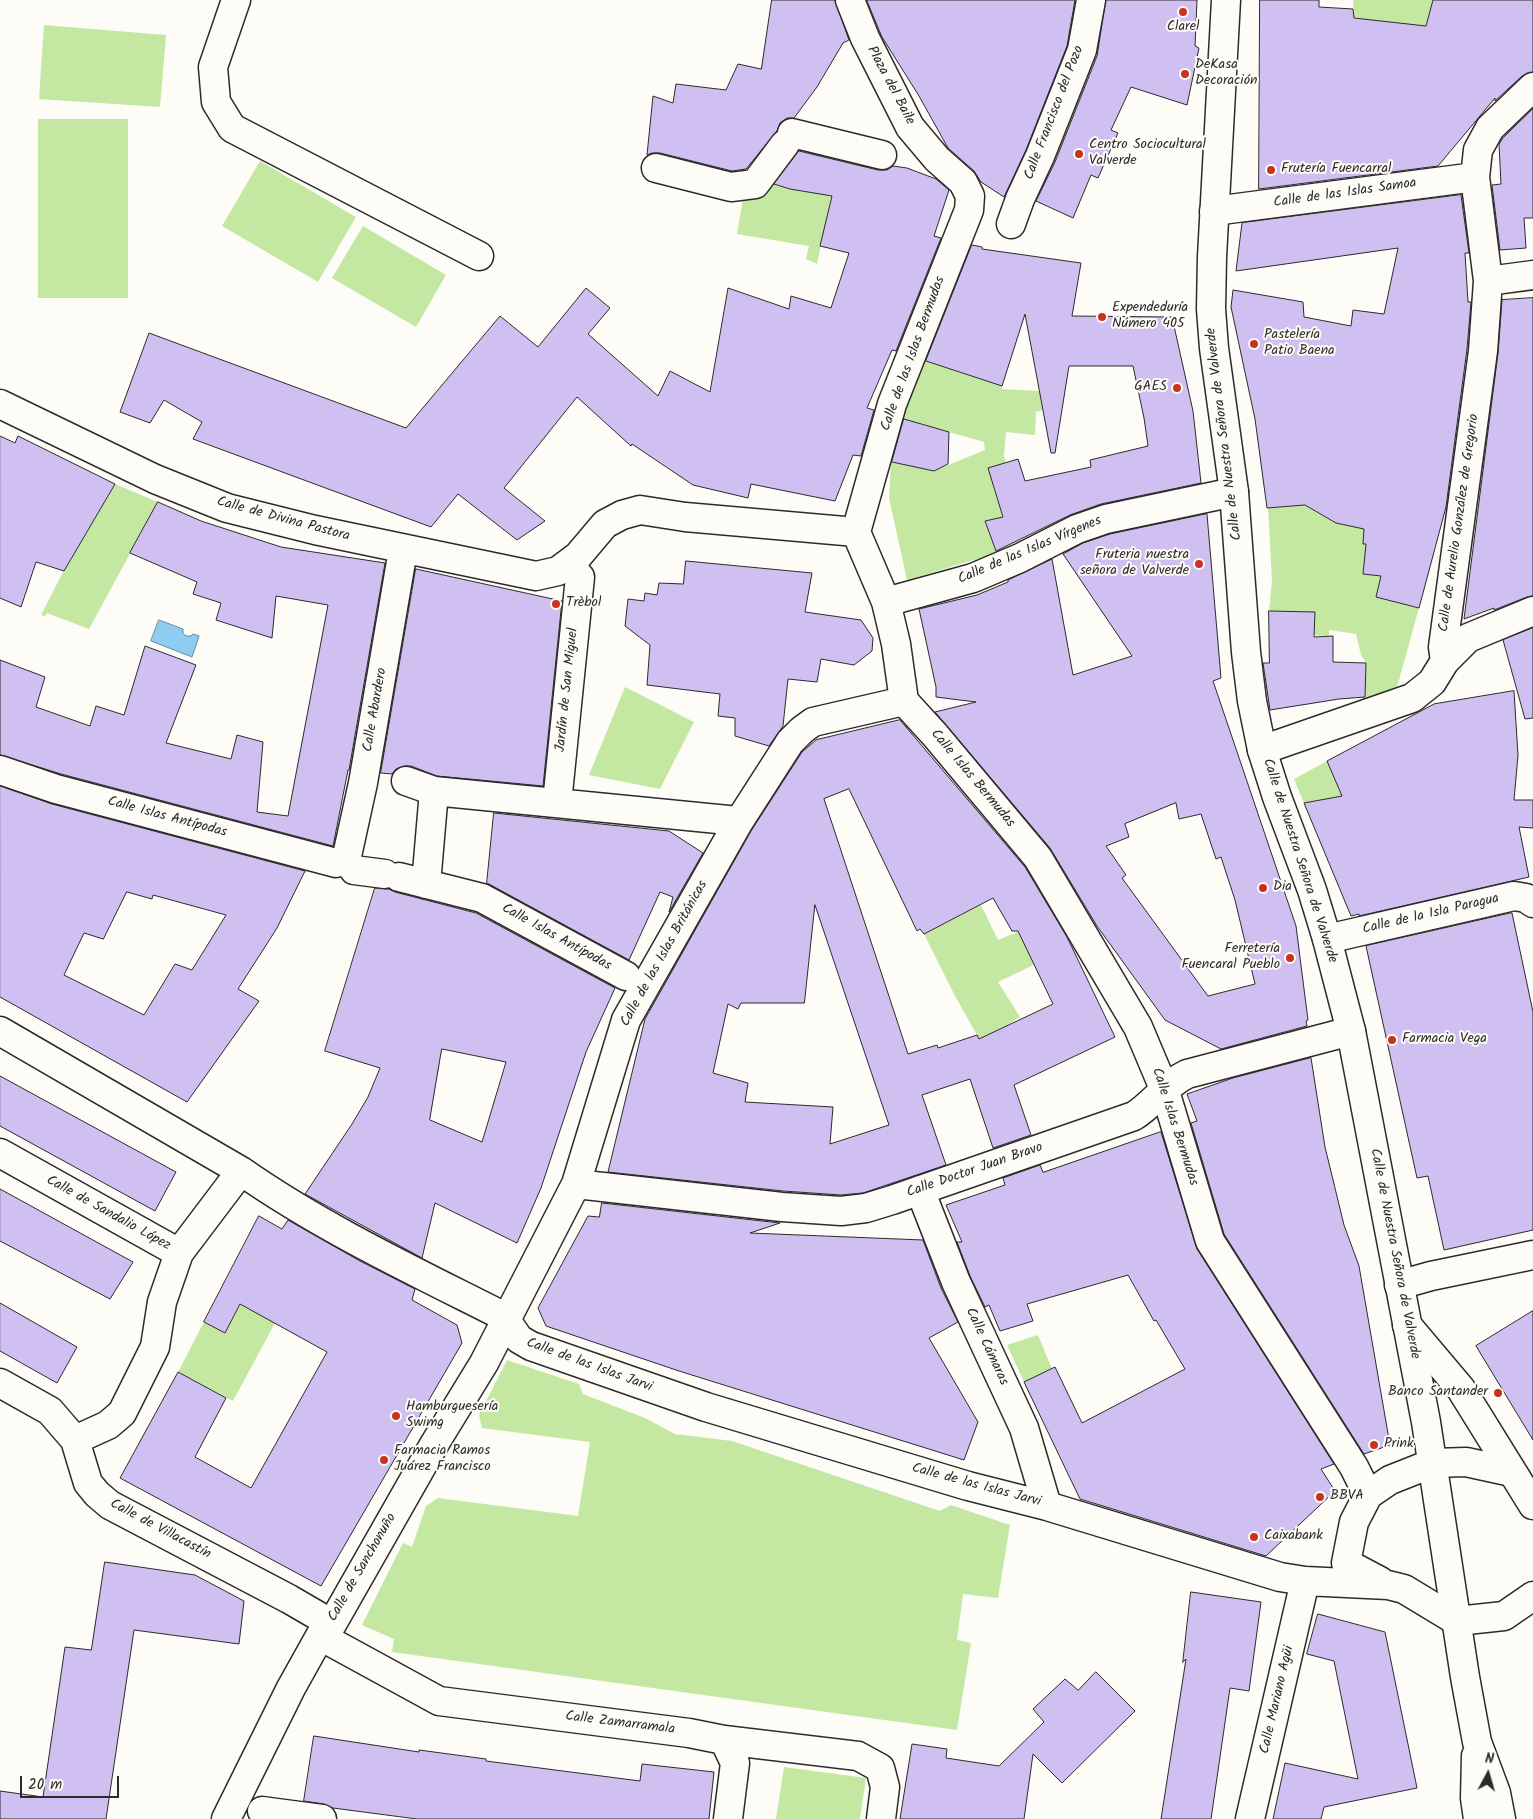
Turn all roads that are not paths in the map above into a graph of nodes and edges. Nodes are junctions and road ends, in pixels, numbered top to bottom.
1 (236, 0) edge
2 (850, 0) edge
3 (1091, 0) edge
4 (1226, 0) edge
5 (1533, 87) edge
6 (882, 155) dead end
7 (656, 168) dead end
8 (1475, 177) junction
9 (963, 182) joint
10 (1214, 211) junction
11 (1011, 224) dead end
12 (479, 256) dead end
13 (1533, 275) edge
14 (1488, 281) junction
15 (0, 404) edge
16 (1234, 492) junction
17 (856, 532) junction
18 (403, 550) junction
19 (579, 567) junction
20 (886, 602) junction
21 (1533, 611) edge
22 (1445, 661) junction
23 (904, 701) junction
24 (1262, 750) junction
25 (0, 770) edge
26 (406, 781) dead end
27 (434, 791) junction
28 (557, 803) junction
29 (728, 820) dead end
30 (345, 866) junction
31 (426, 884) junction
32 (1533, 903) edge
33 (1328, 939) junction
34 (626, 976) dead end
35 (0, 1031) edge
36 (1351, 1031) junction
37 (1165, 1091) junction
38 (0, 1153) edge
39 (241, 1170) junction
40 (576, 1184) junction
41 (920, 1190) junction
42 (179, 1253) junction
43 (1533, 1256) edge
44 (1399, 1284) junction
45 (506, 1320) junction
46 (1407, 1325) junction
47 (0, 1383) edge
48 (75, 1440) junction
49 (1433, 1463) junction
50 (1512, 1472) junction
51 (1368, 1494) junction
52 (1533, 1505) edge
53 (1047, 1506) junction
54 (1305, 1581) junction
55 (1388, 1585) junction
56 (1533, 1596) edge
57 (1457, 1621) junction
58 (326, 1630) junction
59 (724, 1740) junction
60 (1476, 1742) junction
61 (262, 1811) dead end
62 (226, 1819) edge
63 (322, 1819) edge
64 (728, 1819) edge
65 (881, 1819) edge
66 (1250, 1819) edge
67 (1478, 1819) edge
68 (1501, 1819) edge

1 - 12 street
2 - 9 street, Plaza del Baile
3 - 11 street, Calle Francisco del Pozo
4 - 10 street, Calle de Nuestra Señora de Valverde
5 - 8 street, Calle de Aurelio González de Gregorio
6 - 7 street
8 - 10 street, Calle de las Islas Samoa
8 - 14 street, Calle de Aurelio González de Gregorio
9 - 17 street, Calle de las Islas Bermudas
10 - 16 street, Calle de Nuestra Señora de Valverde
13 - 14 street
14 - 22 street, Calle de Aurelio González de Gregorio
15 - 18 street, Calle de Divina Pastora
16 - 20 street, Calle de las Islas Vírgenes
16 - 24 street, Calle de Nuestra Señora de Valverde
17 - 19 street, Calle de Divina Pastora
17 - 20 street
18 - 19 street, Calle de Divina Pastora
18 - 30 street, Calle Abardero
19 - 28 street, Jardín de San Miguel
20 - 23 street
21 - 22 street
22 - 24 street
23 - 37 street, Calle Islas Bermudas
23 - 40 street, Calle de las Islas Británicas
24 - 33 street, Calle de Nuestra Señora de Valverde
25 - 30 street, Calle Islas Antípodas
26 - 27 street
27 - 28 street
27 - 31 street
28 - 29 street
30 - 31 street, Calle Islas Antípodas
31 - 34 street, Calle Islas Antípodas
32 - 33 street, Calle de la Isla Paragua
33 - 36 street, Calle de Nuestra Señora de Valverde
35 - 39 street
36 - 37 street, Calle Doctor Juan Bravo
36 - 44 street, Calle de Nuestra Señora de Valverde
37 - 41 street, Calle Doctor Juan Bravo
37 - 51 street, Calle Islas Bermudas
38 - 42 street, Calle de Sandalio López
39 - 42 street, Calle de Sandalio López
39 - 45 street
40 - 41 street, Calle Doctor Juan Bravo
40 - 45 street, Calle de las Islas Británicas
41 - 53 street, Calle Cámaras
42 - 48 street
43 - 44 street
44 - 46 street, Calle de Nuestra Señora de Valverde
45 - 53 street, Calle de las Islas Jarvi
45 - 58 street, Calle de Sanchonuño
46 - 49 street, Calle de Nuestra Señora de Valverde
46 - 50 street
47 - 48 street, Calle de Villacastín
48 - 58 street, Calle de Villacastín
49 - 50 street
49 - 51 street
49 - 57 street, Calle de Nuestra Señora de Valverde
50 - 52 street
51 - 55 street
53 - 54 street, Calle de las Islas Jarvi
54 - 55 street, Calle de las Islas Jarvi
54 - 66 street, Calle Mariano Agüi
55 - 57 street, Calle de las Islas Jarvi
56 - 57 street
57 - 60 street, Calle de Nuestra Señora de Valverde
58 - 59 street, Calle Zamarramala
58 - 62 street, Calle de Sanchonuño
59 - 64 street
59 - 65 street, Calle Zamarramala
60 - 67 street, Calle de Nuestra Señora de Valverde
60 - 68 street, Calle de Nuestra Señora de Valverde
61 - 63 street

